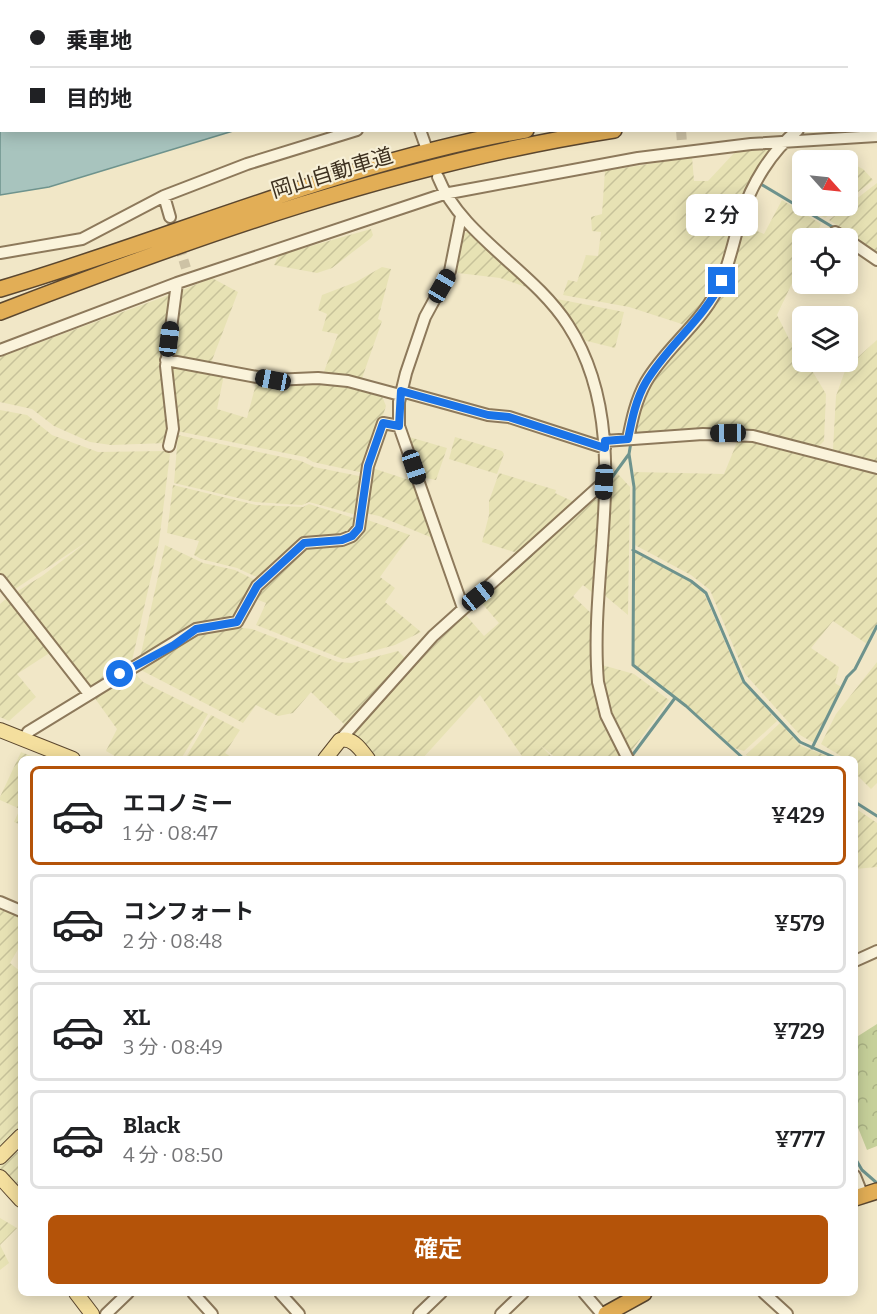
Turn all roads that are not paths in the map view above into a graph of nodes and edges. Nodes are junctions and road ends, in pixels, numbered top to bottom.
1 (351, 132) edge
2 (421, 132) edge
3 (517, 132) edge
4 (602, 132) edge
5 (795, 132) edge
6 (877, 136) edge
7 (782, 142) junction
8 (425, 144) dead end
9 (438, 177) dead end
10 (444, 194) junction
11 (164, 196) junction
12 (461, 216) junction
13 (170, 217) tunnel mouth
14 (858, 247) edge
15 (0, 254) edge
16 (877, 260) edge
17 (103, 272) junction
18 (177, 283) junction
19 (0, 288) edge
20 (0, 302) edge
21 (0, 312) edge
22 (0, 350) edge
23 (166, 360) junction
24 (400, 393) junction
25 (399, 426) junction
26 (630, 439) junction
27 (605, 445) junction
28 (169, 446) dead end
29 (877, 468) edge
30 (604, 482) junction
31 (0, 580) edge
32 (463, 608) junction
33 (89, 694) junction
34 (0, 730) edge
35 (24, 740) junction
36 (345, 740) junction
37 (65, 756) edge
38 (328, 756) edge
39 (364, 756) edge
40 (626, 756) edge
41 (0, 902) edge
42 (18, 911) edge
43 (877, 951) edge
44 (858, 960) edge
45 (18, 1139) edge
46 (0, 1157) edge
47 (0, 1177) edge
48 (858, 1182) edge
49 (865, 1195) edge
50 (18, 1197) edge
51 (78, 1296) edge
52 (125, 1296) edge
53 (196, 1296) edge
54 (283, 1296) edge
55 (433, 1296) edge
56 (520, 1296) edge
57 (587, 1296) edge
58 (638, 1296) edge
59 (767, 1296) edge
60 (92, 1314) edge
61 (106, 1314) edge
62 (212, 1314) edge
63 (299, 1314) edge
64 (419, 1314) edge
65 (501, 1314) edge
66 (604, 1314) edge
67 (786, 1314) edge

1 - 11 street
2 - 8 street
3 - 19 highway, 岡山自動車道
4 - 17 highway, 岡山自動車道
5 - 7 street
6 - 7 street
7 - 10 street
7 - 26 street
9 - 10 street
10 - 12 street
10 - 18 street
11 - 13 street
11 - 15 street
12 - 24 street
12 - 27 street
14 - 16 street
17 - 20 highway
17 - 21 highway
18 - 22 street
18 - 23 street
23 - 24 street
23 - 28 street
24 - 25 street
24 - 27 street
25 - 32 street
25 - 33 street
26 - 27 street
26 - 29 street
27 - 30 street
30 - 32 street
30 - 40 street
31 - 33 street
32 - 36 street
33 - 35 street
34 - 35 main road
35 - 37 main road
36 - 38 main road
36 - 39 main road
41 - 42 street
43 - 44 street
45 - 46 main road
47 - 50 main road
48 - 49 street
51 - 60 main road
52 - 61 street
53 - 62 street
54 - 63 street
55 - 64 street
56 - 65 street
57 - 66 street
58 - 66 highway
59 - 67 street

